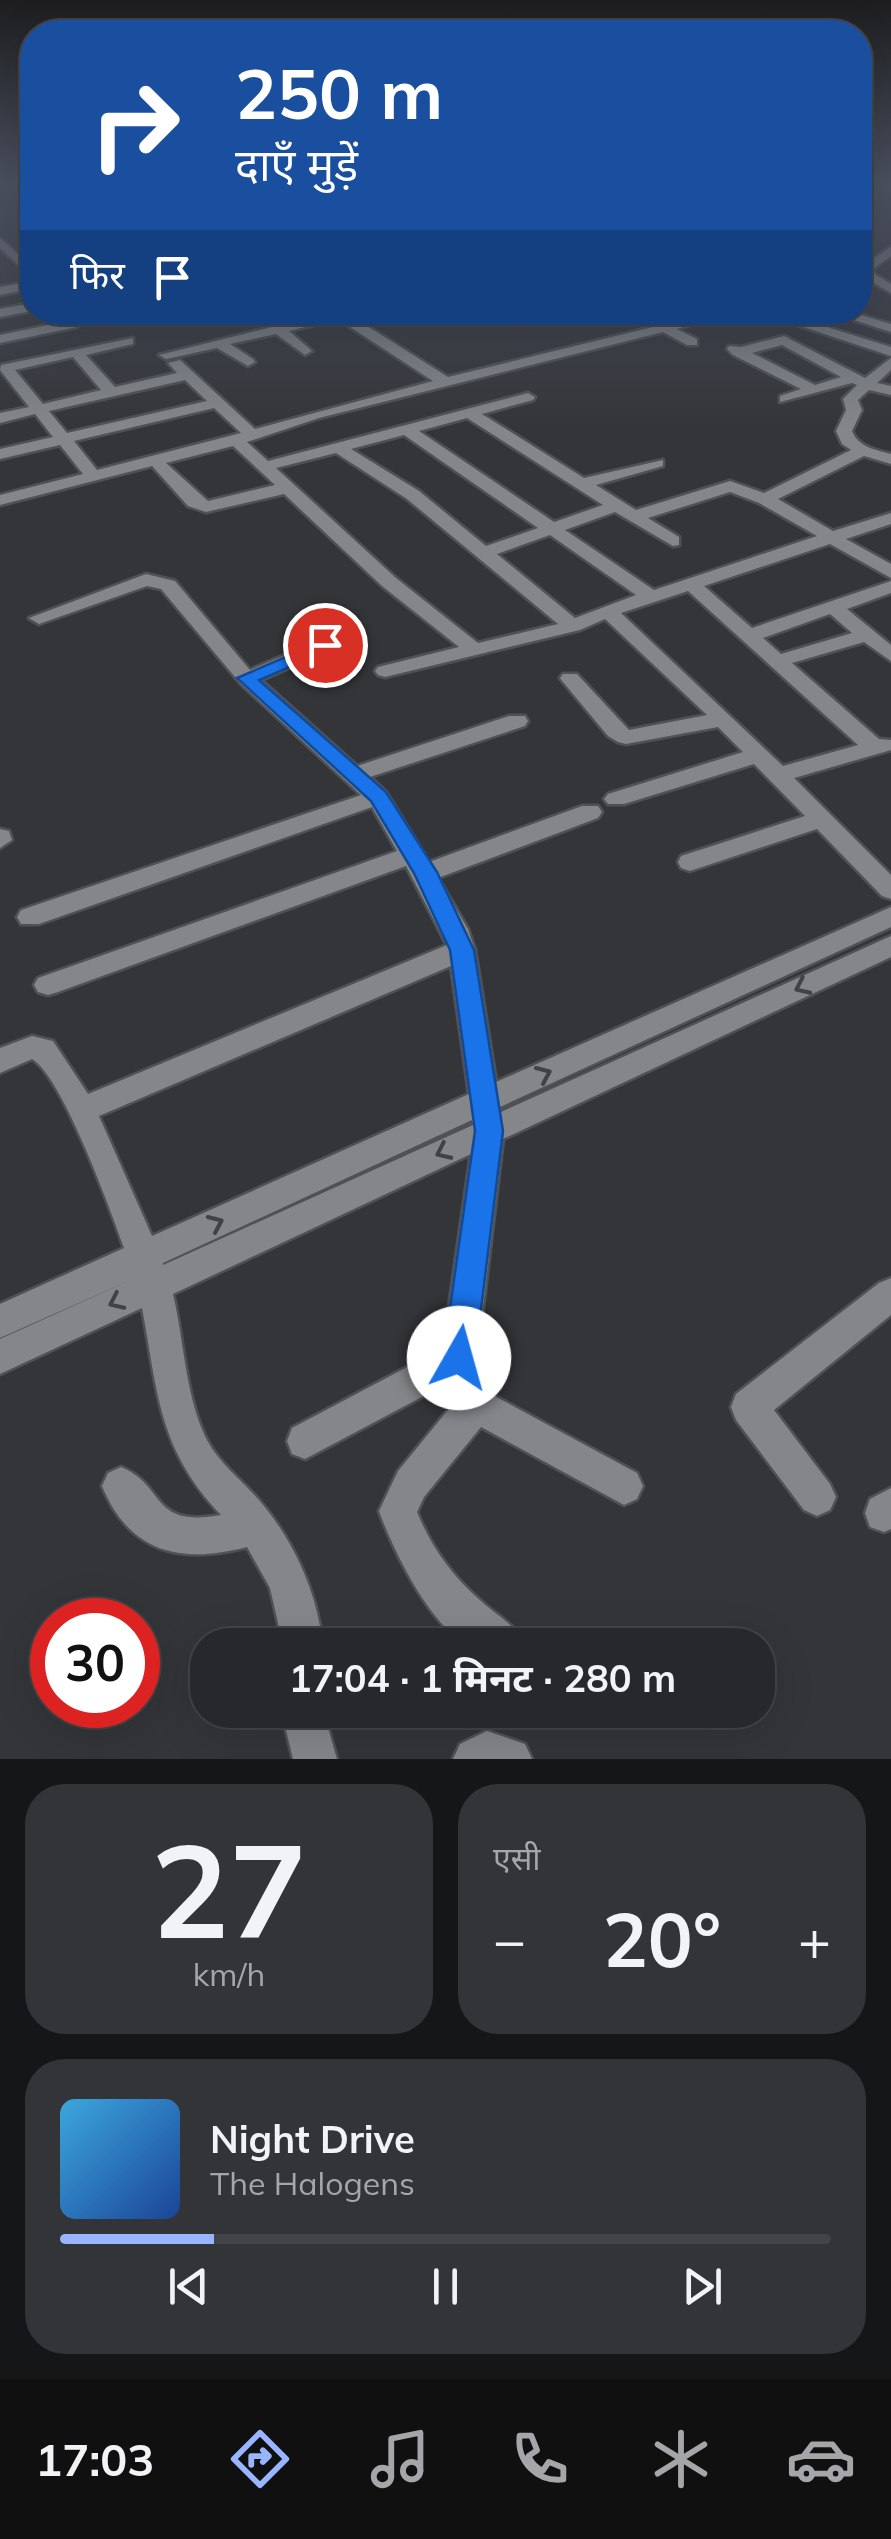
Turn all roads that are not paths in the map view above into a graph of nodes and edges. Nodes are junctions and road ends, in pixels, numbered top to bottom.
1 (67, 325) edge
2 (73, 325) edge
3 (297, 325) edge
4 (356, 325) edge
5 (659, 325) edge
6 (676, 325) edge
7 (805, 325) edge
8 (665, 328) junction
9 (278, 330) junction
10 (0, 338) edge
11 (128, 341) dead end
12 (692, 342) dead end
13 (219, 343) junction
14 (96, 348) junction
15 (305, 351) dead end
16 (76, 352) junction
17 (891, 352) edge
18 (248, 362) dead end
19 (891, 362) edge
20 (21, 363) junction
21 (187, 374) junction
22 (861, 381) junction
23 (17, 382) junction
24 (444, 382) junction
25 (0, 385) edge
26 (814, 390) junction
27 (891, 391) edge
28 (112, 392) junction
29 (398, 394) junction
30 (528, 397) dead end
31 (785, 399) dead end
32 (217, 402) junction
33 (38, 409) junction
34 (468, 412) junction
35 (0, 418) edge
36 (437, 421) junction
37 (406, 430) junction
38 (244, 437) junction
39 (63, 439) junction
40 (338, 447) junction
41 (864, 451) junction
42 (0, 454) edge
43 (891, 459) edge
44 (156, 461) junction
45 (657, 463) dead end
46 (263, 467) junction
47 (94, 477) junction
48 (584, 483) junction
49 (286, 488) junction
50 (765, 499) junction
51 (0, 500) edge
52 (619, 505) junction
53 (636, 516) junction
54 (891, 518) edge
55 (552, 529) junction
56 (832, 536) junction
57 (673, 540) dead end
58 (486, 552) junction
59 (891, 572) edge
60 (690, 583) junction
61 (891, 587) edge
62 (650, 596) junction
63 (832, 606) junction
64 (608, 611) junction
65 (39, 618) dead end
66 (573, 626) junction
67 (867, 635) junction
68 (749, 636) junction
69 (325, 645) dead end
70 (475, 650) junction
71 (891, 655) edge
72 (778, 662) junction
73 (384, 671) dead end
74 (246, 678) junction
75 (570, 678) dead end
76 (723, 719) junction
77 (518, 722) dead end
78 (883, 745) edge
79 (759, 756) junction
80 (357, 774) junction
81 (778, 775) junction
82 (378, 796) junction
83 (616, 798) dead end
84 (590, 812) dead end
85 (822, 819) junction
86 (690, 862) dead end
87 (420, 863) junction
88 (891, 890) edge
89 (891, 916) edge
90 (30, 917) dead end
91 (891, 946) edge
92 (462, 950) junction
93 (48, 985) dead end
94 (2, 1056) edge
95 (82, 1110) junction
96 (487, 1116) junction
97 (149, 1270) junction
98 (891, 1294) edge
99 (0, 1322) edge
100 (0, 1357) edge
101 (459, 1358) junction
102 (476, 1405) junction
103 (305, 1441) dead end
104 (120, 1486) dead end
105 (624, 1486) dead end
106 (817, 1497) dead end
107 (256, 1526) junction
108 (299, 1628) edge
109 (482, 1628) edge
110 (307, 1728) edge
111 (315, 1759) edge
112 (475, 1759) edge
113 (510, 1759) edge

1 - 10 street
2 - 14 street
3 - 9 street
4 - 24 street
5 - 8 street
6 - 8 street
7 - 17 street
8 - 12 street
8 - 24 street
9 - 13 street
9 - 15 street
10 - 20 street
11 - 14 street
13 - 18 street
13 - 21 street
14 - 16 street
16 - 20 street
16 - 28 street
19 - 22 street
20 - 23 street
21 - 28 street
21 - 32 street
22 - 26 street
22 - 26 street
22 - 27 street
22 - 41 street
23 - 25 street
23 - 33 street
24 - 29 street
26 - 31 street
28 - 33 street
29 - 36 street
29 - 38 street
30 - 34 street
32 - 38 street
32 - 39 street
33 - 35 street
33 - 39 street
34 - 36 street
34 - 48 street
36 - 37 street
37 - 40 street
37 - 55 street
38 - 44 street
38 - 46 street
39 - 42 street
39 - 47 street
40 - 46 street
40 - 58 street
41 - 43 street
41 - 50 street
44 - 47 street
44 - 49 street
45 - 48 street
46 - 49 street
47 - 51 street
48 - 52 street
49 - 70 street
50 - 53 street
50 - 56 street
52 - 53 street
52 - 55 street
53 - 57 street
54 - 56 street
55 - 58 street
55 - 62 street
56 - 59 street
56 - 60 street
58 - 66 street
60 - 62 street
60 - 68 street
61 - 63 street
62 - 64 street
63 - 67 street
63 - 68 street
64 - 66 street
64 - 76 street
65 - 74 street
66 - 70 street
67 - 71 street
67 - 72 street
68 - 72 street
69 - 74 street
70 - 73 street
72 - 78 street
74 - 80 street
75 - 76 street
76 - 79 street
77 - 80 street
78 - 81 street
79 - 81 street
79 - 83 street
80 - 82 street
81 - 85 street
82 - 87 street
82 - 90 street
84 - 87 street
85 - 86 street
85 - 88 street
87 - 92 street
87 - 93 street
96 -> 89 street
91 -> 96 street
92 - 95 street
92 - 96 street
94 - 95 street
95 - 97 street
96 - 97 street
96 - 101 street
97 - 99 street
97 -> 100 street
97 - 107 street
98 - 106 street
101 - 102 street
101 - 103 street
102 - 105 street
102 - 109 street
104 - 107 street
107 - 108 street
110 - 111 street
112 - 113 street

